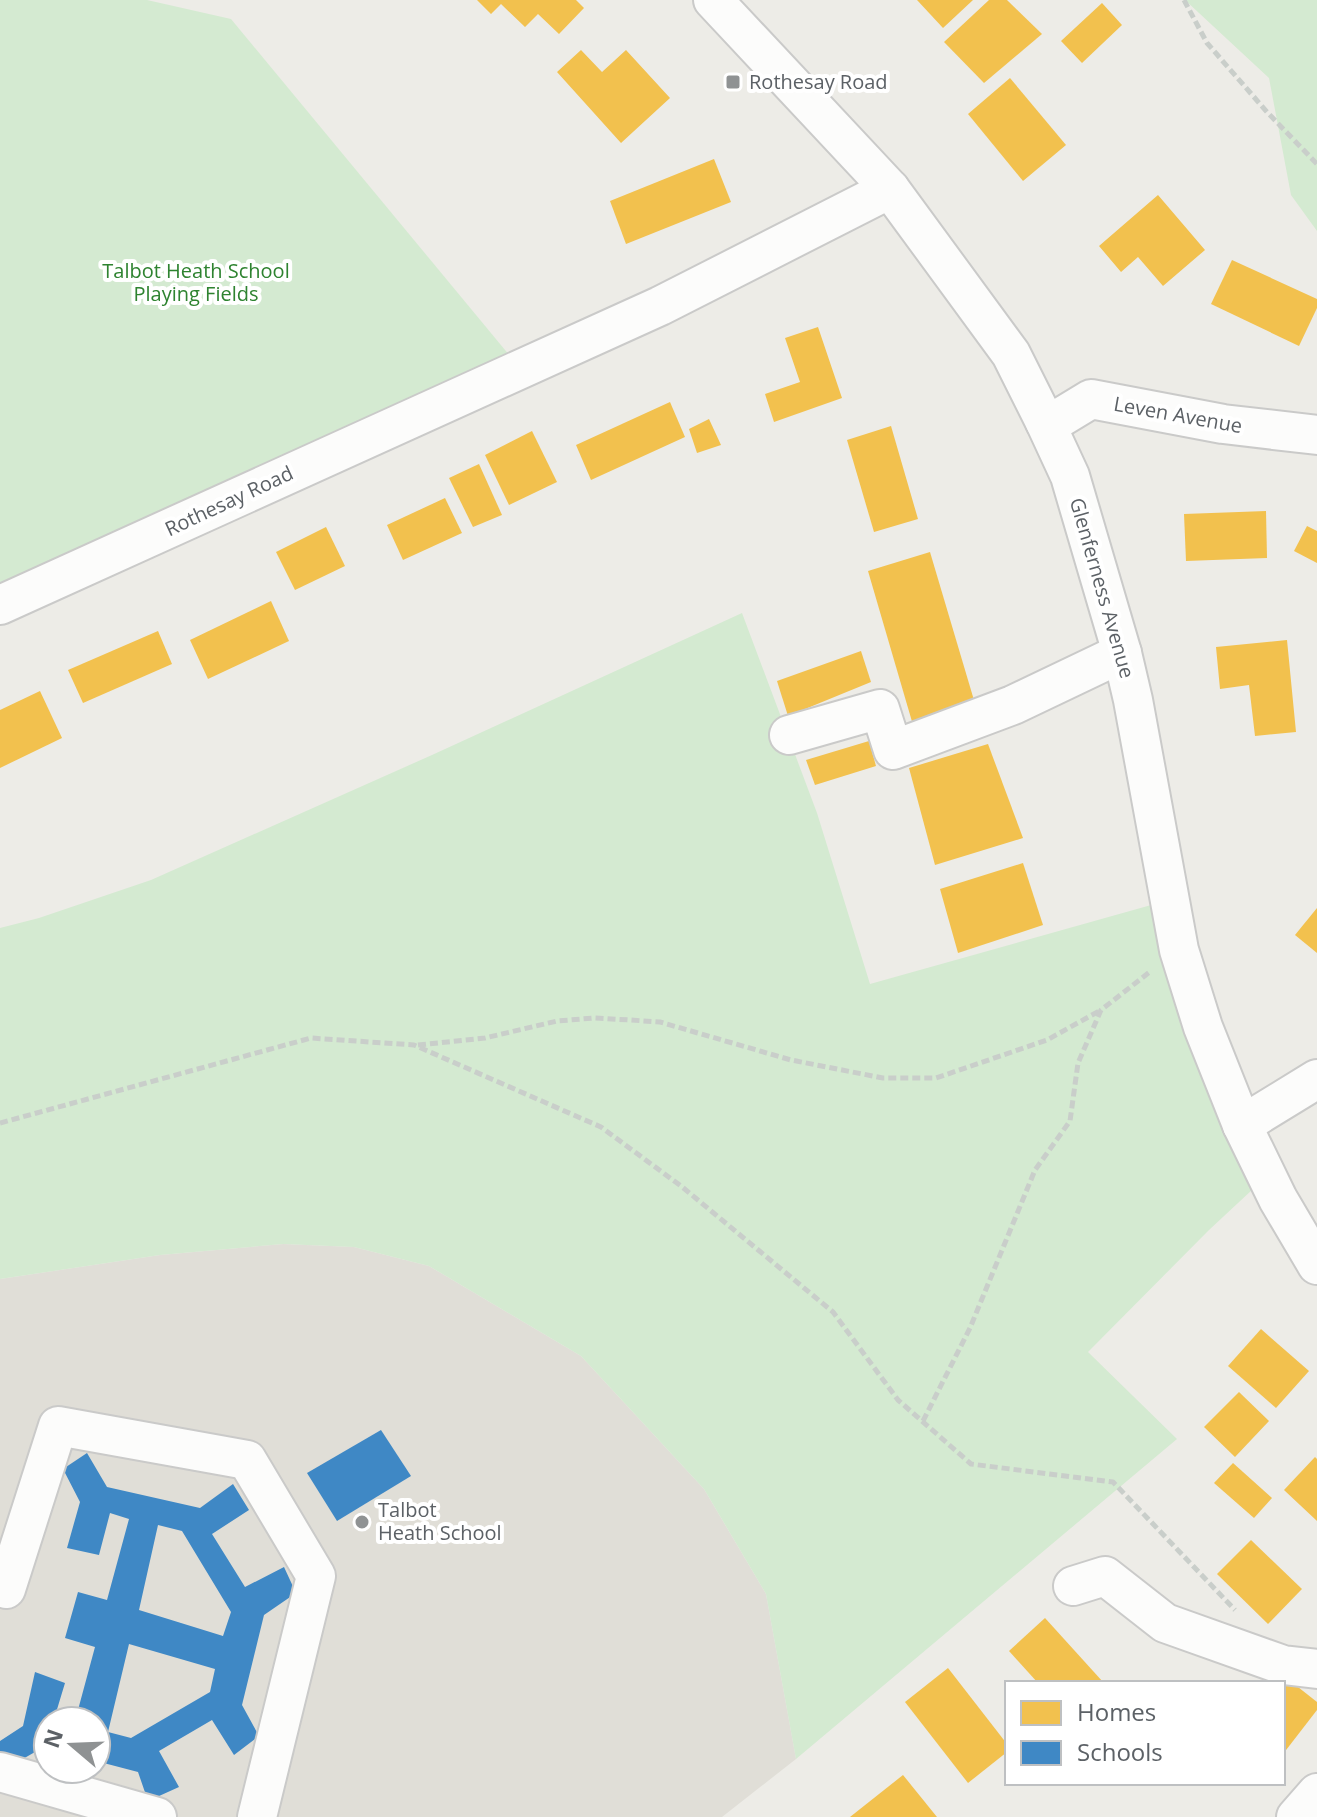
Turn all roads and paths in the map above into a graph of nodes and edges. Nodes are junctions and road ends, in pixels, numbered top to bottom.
1 (713, 0) edge
2 (1184, 0) edge
3 (1317, 164) edge
4 (890, 189) junction
5 (1045, 422) junction
6 (1317, 435) edge
7 (0, 605) edge
8 (1122, 653) junction
9 (789, 735) dead end
10 (1179, 950) junction
11 (1101, 1010) junction
12 (414, 1045) junction
13 (1317, 1079) edge
14 (0, 1123) edge
15 (1242, 1125) junction
16 (1317, 1265) edge
17 (923, 1421) junction
18 (1073, 1586) dead end
19 (2, 1599) edge
20 (1244, 1620) dead end
21 (1317, 1669) edge
22 (0, 1772) edge
23 (1317, 1793) edge
24 (157, 1817) edge
25 (257, 1817) edge
26 (1296, 1817) edge

1 - 4 street, Glenferness Avenue
2 - 3 path
4 - 5 street, Glenferness Avenue
4 - 7 street, Rothesay Road
5 - 6 street, Leven Avenue
5 - 8 street, Glenferness Avenue
8 - 9 street
8 - 10 street, Glenferness Avenue
10 - 11 path
10 - 15 street, Glenferness Avenue
11 - 12 path
11 - 17 path
12 - 14 path
12 - 17 path
13 - 15 street
15 - 16 street, Glenferness Avenue
17 - 20 path
18 - 21 street
19 - 25 street
22 - 24 street
23 - 26 street

